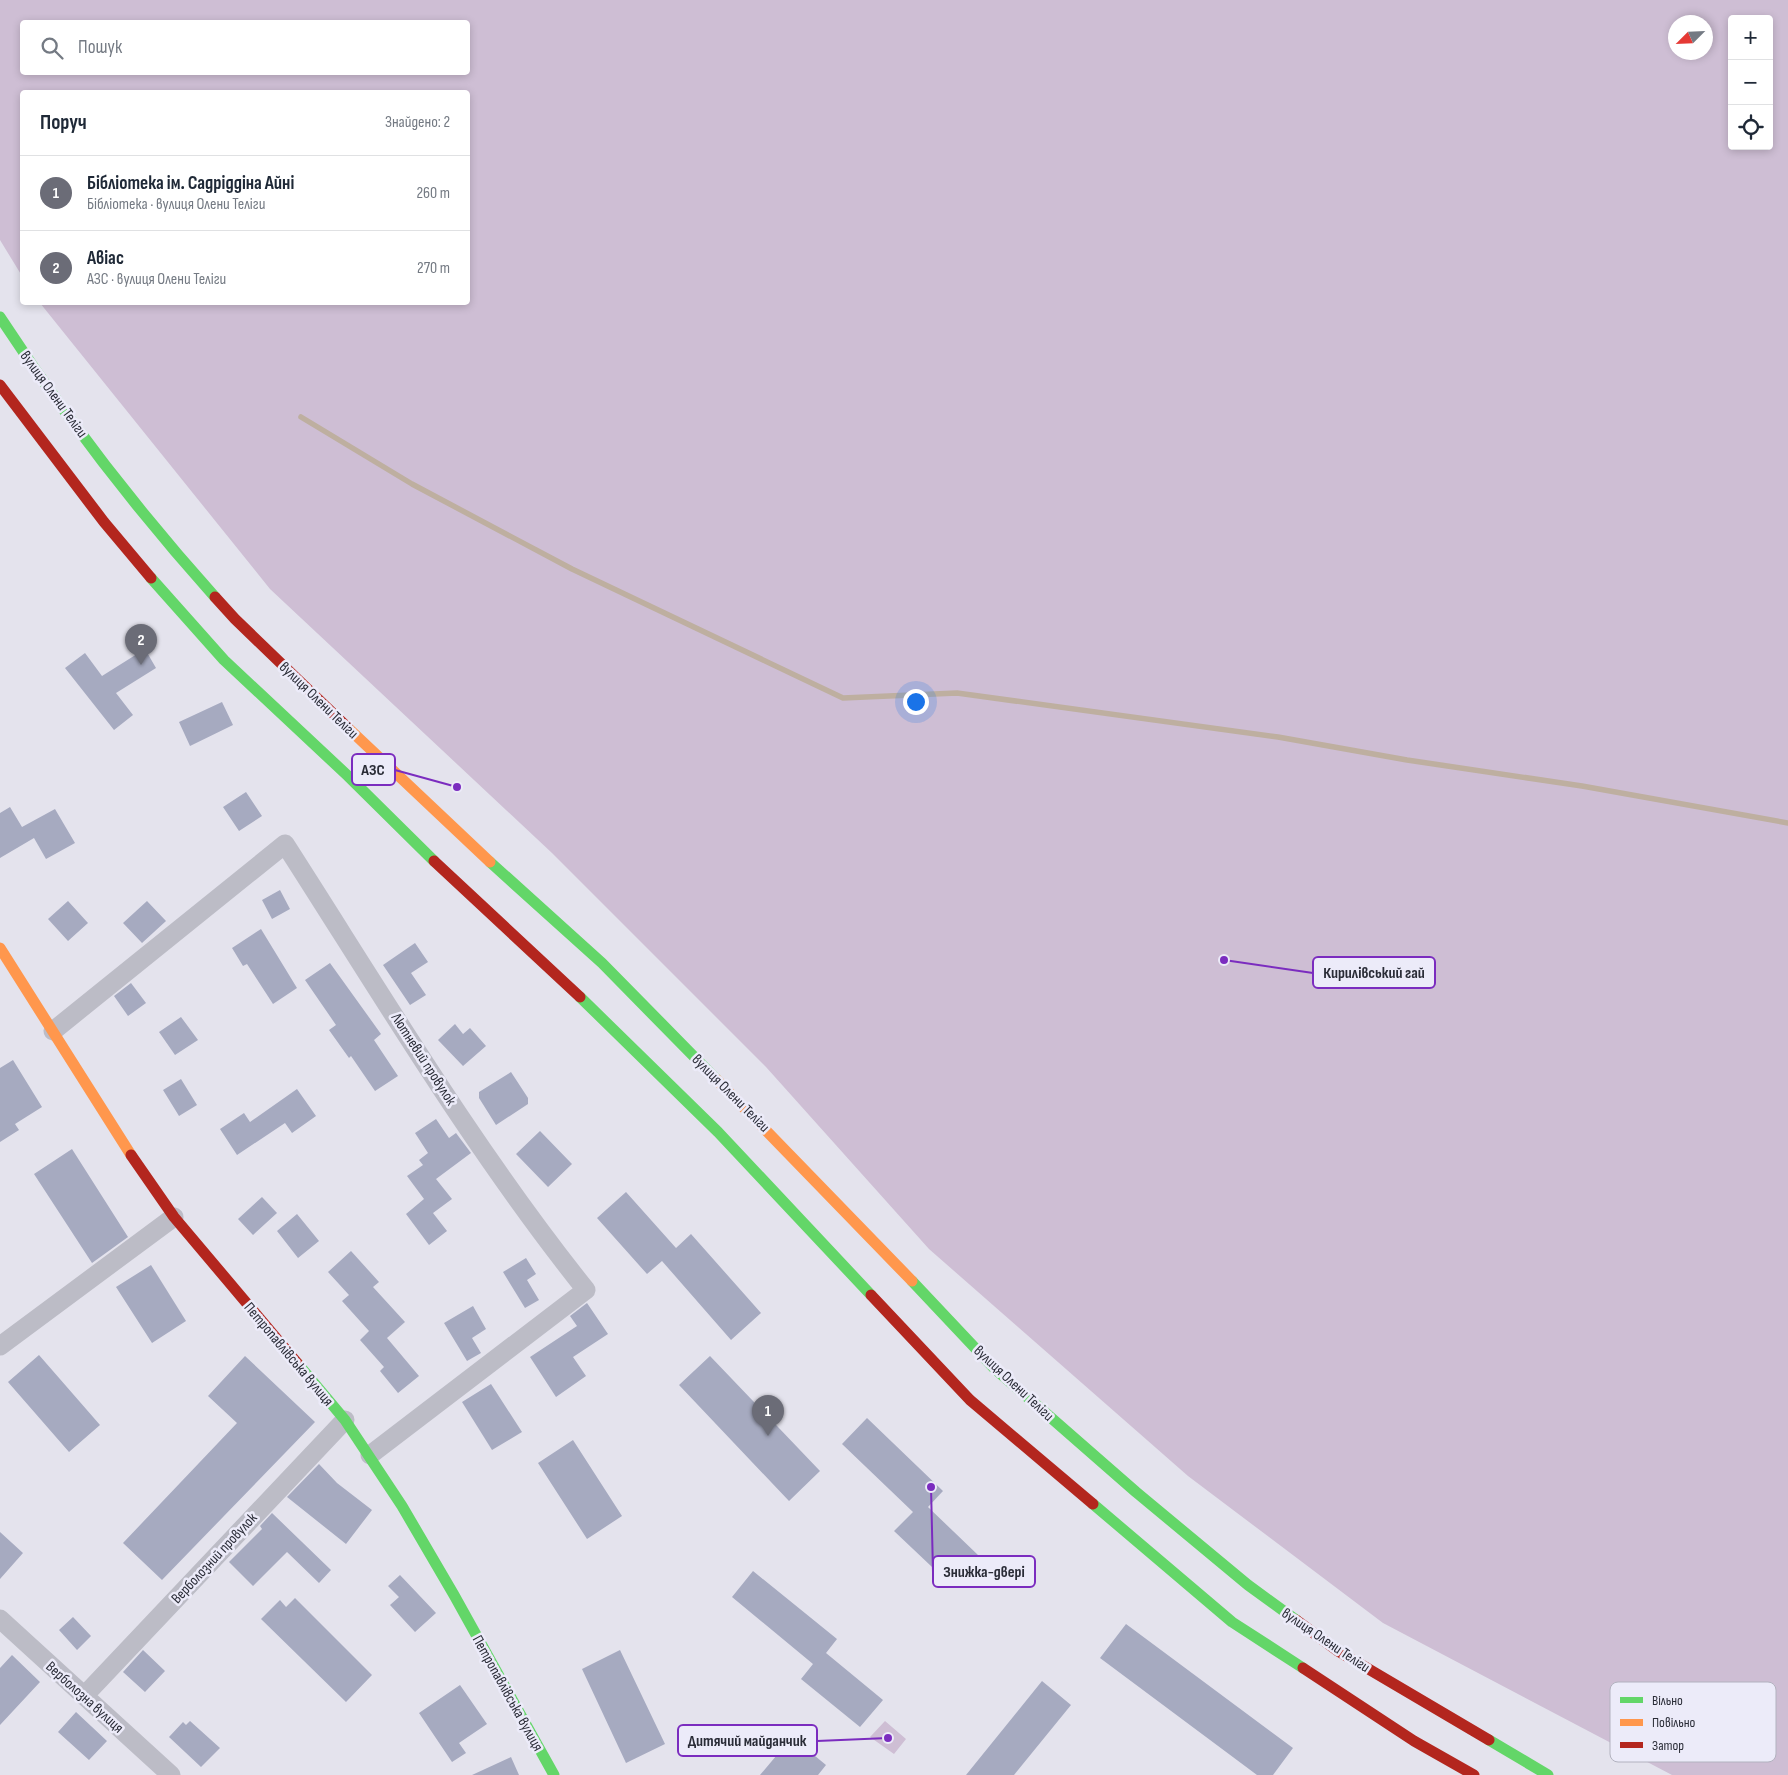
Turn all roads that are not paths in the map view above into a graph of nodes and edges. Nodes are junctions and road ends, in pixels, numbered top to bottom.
1 (0, 317) edge
2 (0, 385) edge
3 (0, 948) edge
4 (6, 970) edge
5 (52, 1031) junction
6 (174, 1217) junction
7 (0, 1346) edge
8 (345, 1420) junction
9 (370, 1455) junction
10 (0, 1619) edge
11 (84, 1696) junction
12 (171, 1775) edge
13 (554, 1775) edge
14 (1474, 1775) edge
15 (1548, 1775) edge

1 - 15 main road, вулиця Олени Теліги
2 - 14 main road
3 - 4 main road, Петропавлівська вулиця
4 - 5 main road, Петропавлівська вулиця
5 - 6 main road, Петропавлівська вулиця
5 - 9 street, Лютневий провулок
6 - 7 street
6 - 8 main road, Петропавлівська вулиця
8 - 9 main road, Петропавлівська вулиця
8 - 11 street, Верболозний провулок
9 - 13 main road, Петропавлівська вулиця
10 - 11 street, Верболозна вулиця
11 - 12 street, Верболозна вулиця

